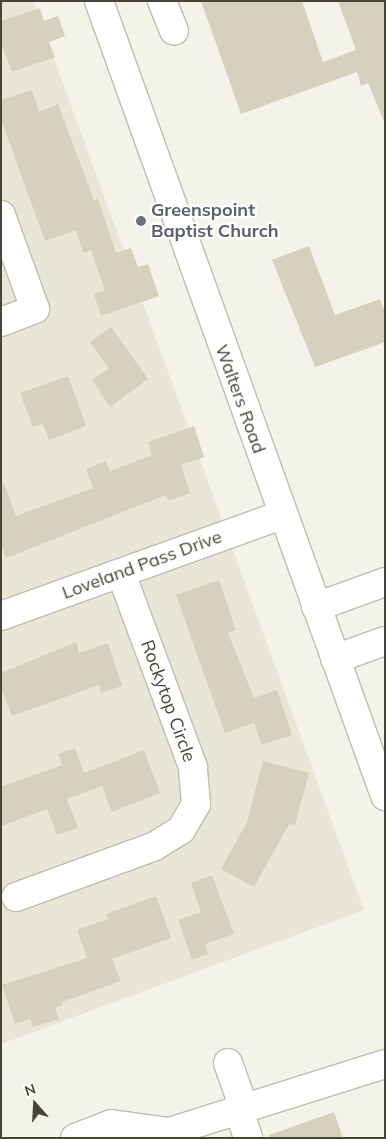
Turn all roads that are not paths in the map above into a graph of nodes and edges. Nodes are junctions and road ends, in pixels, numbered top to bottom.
1 (99, 1) edge
2 (162, 1) edge
3 (174, 31) dead end
4 (1, 215) edge
5 (1, 322) edge
6 (282, 515) junction
7 (121, 573) junction
8 (385, 582) edge
9 (316, 607) junction
10 (1, 616) edge
11 (385, 642) edge
12 (335, 659) junction
13 (385, 796) edge
14 (16, 897) dead end
15 (228, 1063) dead end
16 (385, 1064) edge
17 (241, 1109) junction
18 (168, 1135) edge
19 (75, 1138) edge
20 (248, 1138) edge

1 - 6 street, Walters Road
2 - 3 street
4 - 5 street
6 - 7 street, Loveland Pass Drive
6 - 9 street, Walters Road
7 - 10 street, Loveland Pass Drive
7 - 14 street, Rockytop Circle
8 - 9 street
9 - 12 street, Walters Road
11 - 12 street
12 - 13 street, Walters Road
15 - 17 street
16 - 17 street
17 - 18 street
17 - 20 street
18 - 19 street

